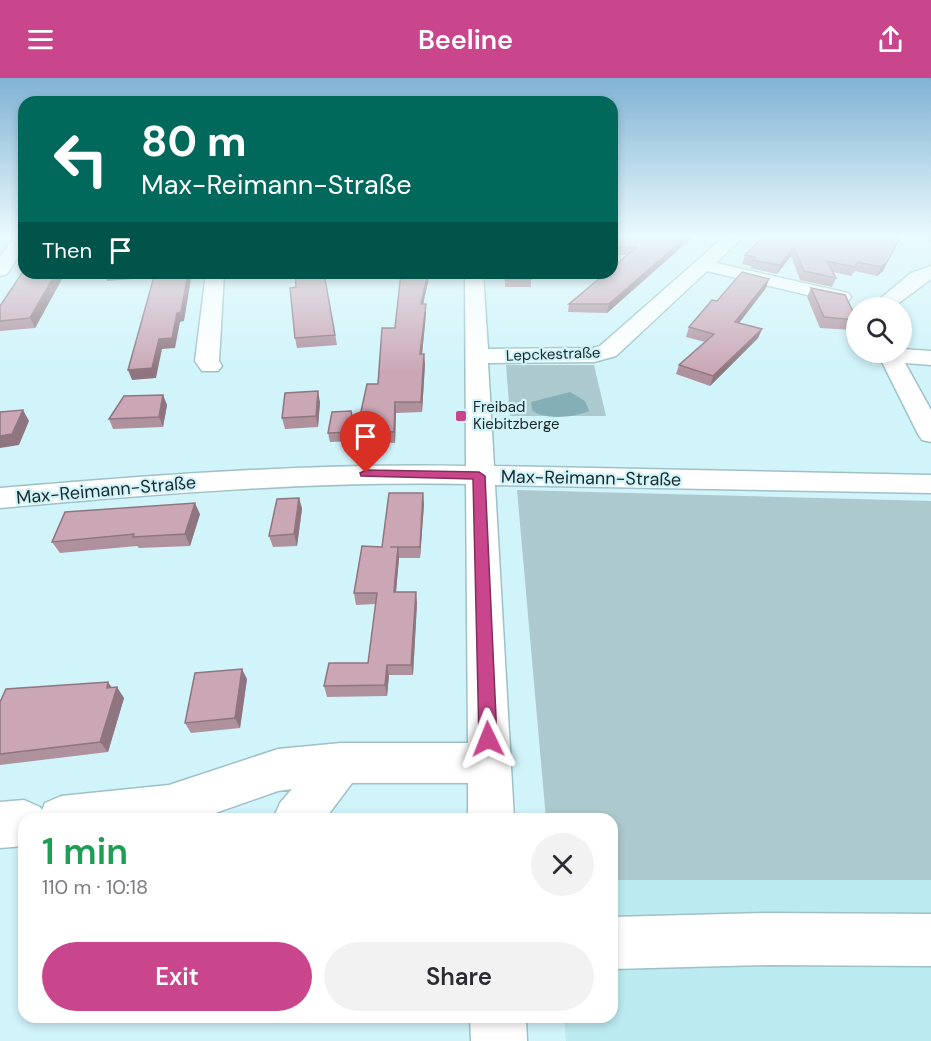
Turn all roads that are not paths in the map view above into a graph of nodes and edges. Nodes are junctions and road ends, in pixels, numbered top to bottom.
1 (214, 281) edge
2 (474, 281) edge
3 (685, 281) edge
4 (772, 281) edge
5 (913, 281) edge
6 (841, 297) edge
7 (893, 297) edge
8 (477, 356) junction
9 (912, 356) edge
10 (931, 358) edge
11 (894, 363) edge
12 (210, 366) dead end
13 (931, 434) edge
14 (479, 476) junction
15 (931, 484) edge
16 (0, 498) edge
17 (341, 763) junction
18 (489, 763) junction
19 (135, 813) edge
20 (301, 813) edge
21 (491, 813) edge
22 (18, 824) edge
23 (0, 825) edge
24 (931, 940) edge
25 (618, 943) edge
26 (498, 1023) edge
27 (499, 1041) edge

1 - 12 street
2 - 8 street
3 - 8 street, Lepckestraße
4 - 6 street
5 - 7 street
8 - 14 street
9 - 10 street
11 - 13 street
14 - 15 street, Max-Reimann-Straße
14 - 16 street, Max-Reimann-Straße
14 - 18 street
17 - 18 street
17 - 19 street
17 - 20 street
18 - 21 street
22 - 23 street
24 - 25 street
26 - 27 street

